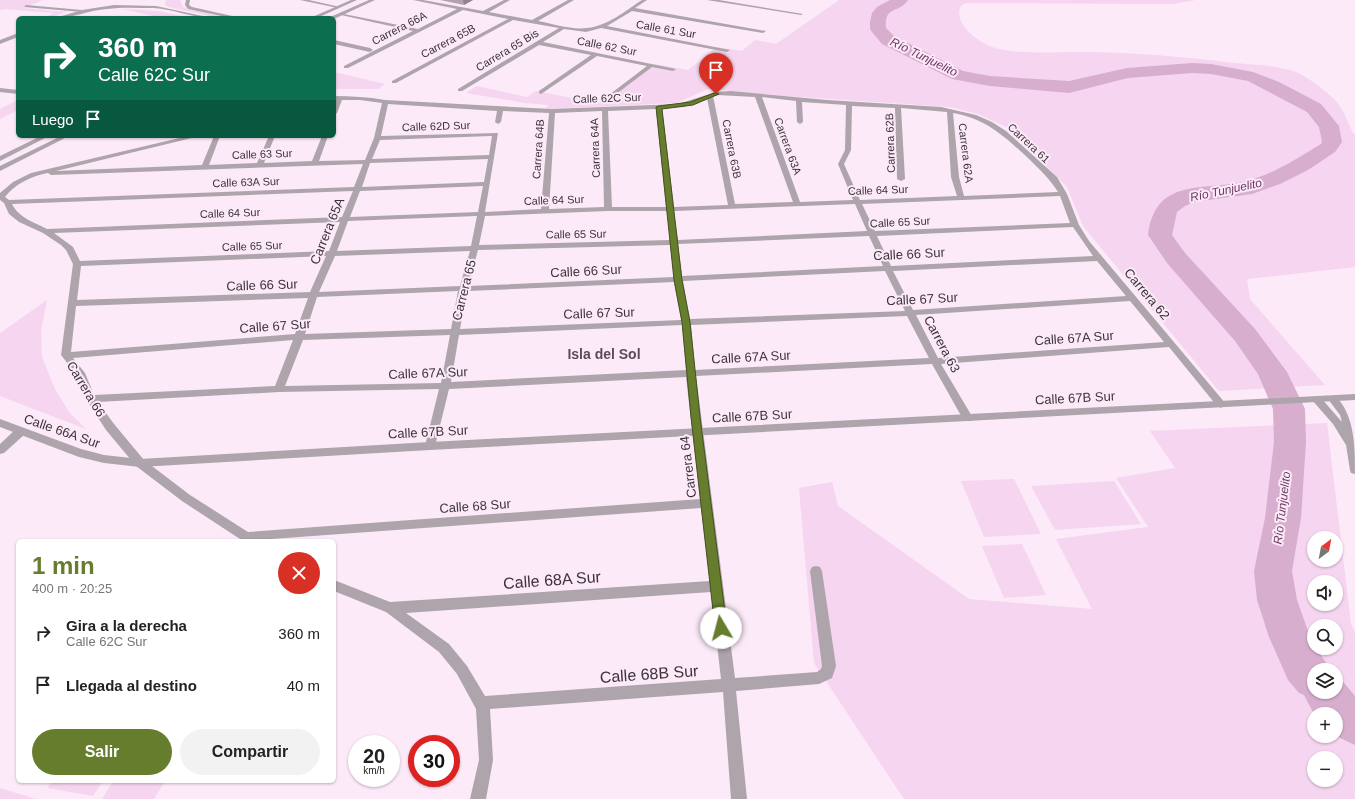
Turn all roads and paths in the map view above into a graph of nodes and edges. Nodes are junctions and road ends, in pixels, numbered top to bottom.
1 (302, 0) edge
2 (355, 0) edge
3 (373, 0) edge
4 (415, 0) edge
5 (508, 0) edge
6 (572, 0) edge
7 (644, 0) edge
8 (709, 0) edge
9 (139, 1) dead end
10 (162, 1) edge
11 (186, 1) edge
12 (26, 6) dead end
13 (109, 6) junction
14 (338, 7) junction
15 (164, 8) junction
16 (462, 9) junction
17 (630, 9) junction
18 (82, 11) junction
19 (484, 13) junction
20 (341, 14) junction
21 (801, 14) dead end
22 (65, 16) edge
23 (200, 16) edge
24 (228, 16) edge
25 (318, 16) edge
26 (336, 16) edge
27 (513, 18) junction
28 (533, 22) junction
29 (564, 28) junction
30 (602, 28) junction
31 (420, 30) junction
32 (763, 31) dead end
33 (16, 35) edge
34 (0, 42) edge
35 (336, 42) edge
36 (538, 43) junction
37 (370, 50) dead end
38 (727, 50) dead end
39 (596, 54) junction
40 (651, 65) junction
41 (346, 68) dead end
42 (673, 69) dead end
43 (394, 82) dead end
44 (0, 90) edge
45 (460, 90) dead end
46 (16, 92) edge
47 (541, 92) dead end
48 (710, 96) junction
49 (758, 96) junction
50 (337, 98) edge
51 (799, 100) junction
52 (385, 102) junction
53 (603, 102) dead end
54 (849, 104) junction
55 (898, 106) junction
56 (659, 107) junction
57 (500, 109) junction
58 (604, 110) junction
59 (552, 111) junction
60 (950, 111) junction
61 (498, 122) dead end
62 (800, 122) dead end
63 (496, 134) joint
64 (42, 138) edge
65 (62, 138) edge
66 (188, 138) edge
67 (216, 138) edge
68 (271, 138) edge
69 (324, 138) edge
70 (377, 138) junction
71 (492, 157) junction
72 (0, 159) edge
73 (367, 162) junction
74 (314, 164) junction
75 (259, 166) junction
76 (205, 168) junction
77 (0, 169) edge
78 (33, 174) junction
79 (901, 179) dead end
80 (487, 184) junction
81 (357, 188) junction
82 (1063, 194) junction
83 (961, 197) junction
84 (7, 202) junction
85 (858, 202) junction
86 (797, 203) junction
87 (732, 207) junction
88 (608, 209) junction
89 (670, 209) junction
90 (544, 212) junction
91 (481, 214) junction
92 (345, 220) junction
93 (1075, 225) junction
94 (46, 231) junction
95 (871, 234) junction
96 (675, 242) junction
97 (475, 248) junction
98 (332, 253) junction
99 (1100, 258) junction
100 (77, 264) junction
101 (888, 268) junction
102 (678, 280) junction
103 (463, 290) junction
104 (313, 296) junction
105 (1133, 298) junction
106 (73, 303) junction
107 (911, 313) junction
108 (686, 322) junction
109 (454, 332) junction
110 (299, 337) junction
111 (1172, 344) junction
112 (66, 355) junction
113 (935, 362) junction
114 (691, 373) junction
115 (445, 386) junction
116 (279, 389) junction
117 (1355, 397) edge
118 (91, 399) junction
119 (1333, 399) junction
120 (1317, 400) junction
121 (1221, 404) junction
122 (968, 418) junction
123 (0, 423) edge
124 (20, 432) junction
125 (698, 433) junction
126 (430, 446) junction
127 (0, 450) edge
128 (1352, 451) junction
129 (140, 463) junction
130 (1355, 470) edge
131 (706, 503) junction
132 (249, 539) edge
133 (816, 572) dead end
134 (336, 586) edge
135 (716, 586) junction
136 (390, 608) junction
137 (729, 686) junction
138 (481, 703) junction
139 (478, 799) edge
140 (739, 799) edge

1 - 14 street
2 - 14 street
3 - 20 street
4 - 16 street
5 - 19 street
6 - 28 street
7 - 17 street
8 - 21 street
9 - 13 street
10 - 15 street
11 - 24 street
12 - 18 street
13 - 15 street
13 - 18 street
14 - 25 street
15 - 23 street
16 - 19 street
16 - 31 street, Carrera 66A
17 - 30 street
17 - 32 street
18 - 22 street
19 - 27 street
20 - 26 street
20 - 31 street
27 - 28 street
27 - 43 street, Carrera 65B
28 - 29 street
29 - 30 street
29 - 36 street, Carrera 65 Bis
30 - 38 street, Calle 61 Sur
31 - 41 street, Carrera 66A
33 - 34 street
35 - 37 street
36 - 39 street, Calle 62 Sur
36 - 45 street, Carrera 65 Bis
39 - 40 street, Calle 62 Sur
39 - 47 street
40 - 42 street, Calle 62 Sur
40 - 53 street, Carrera 64A
44 - 46 street
48 - 49 street, Calle 62C Sur
48 - 56 street, Calle 62C Sur
48 - 87 street, Carrera 63B
49 - 51 street, Calle 62C Sur
49 - 86 street, Carrera 63A
50 - 52 street, Calle 62C Sur
51 - 54 street, Calle 62C Sur
51 - 62 street
52 - 57 street, Calle 62C Sur
52 - 70 street, Carrera 65A
54 - 55 street, Calle 62C Sur
54 - 85 street, Carrera 63
55 - 60 street, Calle 62C Sur
55 - 79 street, Carrera 62B
56 - 58 street, Calle 62C Sur
56 - 89 street, Carrera 64
57 - 59 street, Calle 62C Sur
57 - 61 street
58 - 59 street, Calle 62C Sur
58 - 88 street, Carrera 64A
59 - 90 street, Carrera 64B
60 - 82 street, Carrera 61
60 - 83 street, Carrera 62A
63 - 70 street, Calle 62D Sur
63 - 71 street, Carrera 65
64 - 72 street
65 - 77 street
66 - 78 street
67 - 76 street
68 - 75 street
69 - 74 street
70 - 73 street, Carrera 65A
71 - 73 street, Calle 63 Sur
71 - 80 street, Carrera 65
73 - 74 street, Calle 63 Sur
73 - 81 street, Carrera 65A
74 - 75 street, Calle 63 Sur
75 - 76 street, Calle 63 Sur
76 - 78 street, Calle 63 Sur
78 - 84 street
80 - 81 street, Calle 63A Sur
80 - 91 street, Carrera 65
81 - 84 street, Calle 63A Sur
81 - 92 street, Carrera 65A
82 - 83 street, Calle 64 Sur
82 - 93 street, Carrera 62
83 - 85 street, Calle 64 Sur
84 - 94 street
85 - 86 street, Calle 64 Sur
85 - 95 street, Carrera 63
86 - 87 street, Calle 64 Sur
87 - 89 street, Calle 64 Sur
88 - 89 street, Calle 64 Sur
88 - 90 street, Calle 64 Sur
89 - 96 street, Carrera 64
90 - 91 street, Calle 64 Sur
91 - 92 street, Calle 64 Sur
91 - 97 street, Carrera 65
92 - 94 street, Calle 64 Sur
92 - 98 street, Carrera 65A
93 - 95 street, Calle 65 Sur
93 - 99 street, Carrera 62
94 - 100 street
95 - 96 street, Calle 65 Sur
95 - 101 street, Carrera 63
96 - 97 street, Calle 65 Sur
96 - 102 street, Carrera 64
97 - 98 street, Calle 65 Sur
97 - 103 street, Carrera 65
98 - 100 street, Calle 65 Sur
98 - 104 street, Carrera 65A
99 - 101 street, Calle 66 Sur
99 - 105 street, Carrera 62
100 - 106 street, Carrera 66
101 - 102 street, Calle 66 Sur
101 - 107 street, Carrera 63
102 - 103 street, Calle 66 Sur
102 - 108 street, Carrera 64
103 - 104 street, Calle 66 Sur
103 - 109 street, Carrera 65
104 - 106 street, Calle 66 Sur
104 - 110 street, Carrera 65A
105 - 107 street, Calle 67 Sur
105 - 111 street, Carrera 62
106 - 112 street, Carrera 66
107 - 108 street, Calle 67 Sur
107 - 113 street, Carrera 63
108 - 109 street, Calle 67 Sur
108 - 114 street, Carrera 64
109 - 110 street, Calle 67 Sur
109 - 115 street, Carrera 65
110 - 112 street, Calle 67 Sur
110 - 116 street, Carrera 65A
111 - 113 street, Calle 67A Sur
111 - 121 street, Carrera 62
112 - 118 street, Carrera 66
113 - 114 street, Calle 67A Sur
113 - 122 street, Carrera 63
114 - 115 street, Calle 67A Sur
114 - 125 street, Carrera 64
115 - 116 street, Calle 67A Sur
115 - 126 street, Carrera 65
116 - 118 street, Calle 67A Sur
117 - 119 street, Calle 67B Sur
118 - 129 street, Carrera 66
119 - 120 street, Calle 67B Sur
119 - 128 street
120 - 121 street, Calle 67B Sur
120 - 128 street
121 - 122 street, Calle 67B Sur
122 - 125 street, Calle 67B Sur
123 - 124 street, Calle 66A Sur
124 - 127 street
124 - 129 street, Calle 66A Sur
125 - 126 street, Calle 67B Sur
125 - 131 street, Carrera 64
126 - 129 street, Calle 67B Sur
128 - 130 street
129 - 132 street, Carrera 66
131 - 132 street, Calle 68 Sur
131 - 135 street, Carrera 64
133 - 137 street, Calle 68B Sur
134 - 136 street
135 - 136 street, Calle 68A Sur
135 - 137 street, Carrera 64
136 - 138 street
137 - 138 street, Calle 68B Sur
137 - 140 street, Carrera 64
138 - 139 street

